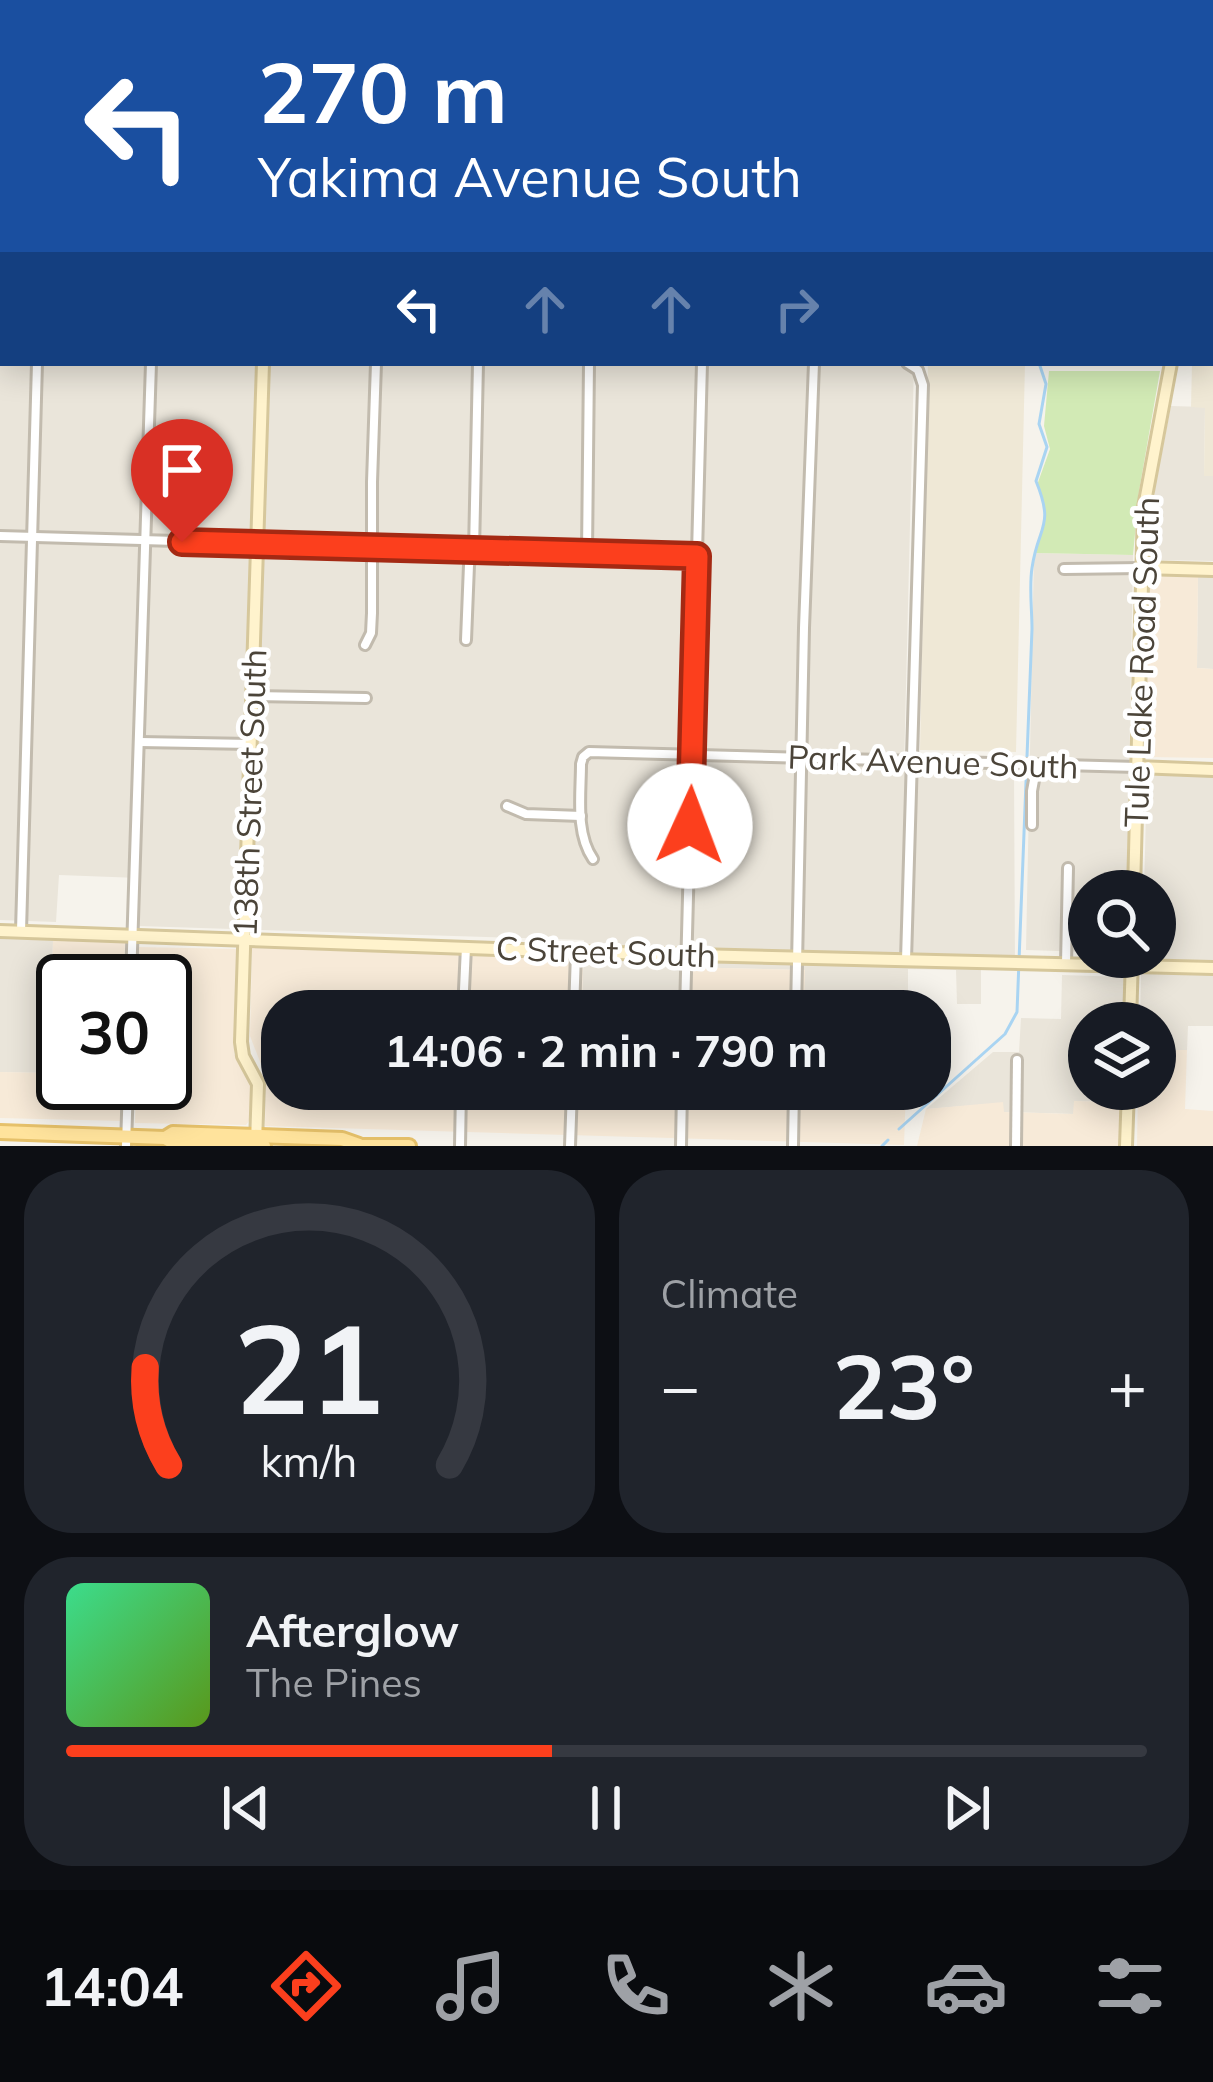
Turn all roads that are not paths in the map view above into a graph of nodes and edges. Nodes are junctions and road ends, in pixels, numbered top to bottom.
1 (37, 366) edge
2 (151, 366) edge
3 (263, 366) edge
4 (376, 366) edge
5 (478, 366) edge
6 (590, 366) edge
7 (703, 366) edge
8 (814, 366) edge
9 (911, 366) edge
10 (1170, 366) edge
11 (0, 536) edge
12 (33, 536) junction
13 (145, 541) junction
14 (257, 544) junction
15 (372, 548) junction
16 (474, 551) junction
17 (587, 554) junction
18 (697, 556) junction
19 (1142, 568) junction
20 (1064, 569) dead end
21 (1213, 570) edge
22 (466, 640) dead end
23 (365, 645) dead end
24 (252, 696) junction
25 (366, 698) dead end
26 (140, 742) junction
27 (251, 744) junction
28 (692, 755) junction
29 (802, 758) junction
30 (912, 761) junction
31 (1037, 764) junction
32 (1137, 767) junction
33 (1213, 770) edge
34 (507, 806) dead end
35 (581, 816) junction
36 (1032, 825) dead end
37 (593, 859) dead end
38 (1068, 868) dead end
39 (1135, 870) edge
40 (0, 931) edge
41 (21, 932) junction
42 (133, 936) junction
43 (244, 940) junction
44 (466, 946) junction
45 (576, 952) junction
46 (132, 954) edge
47 (687, 954) junction
48 (797, 957) junction
49 (906, 960) junction
50 (1066, 964) joint
51 (1176, 965) edge
52 (1213, 968) edge
53 (464, 990) edge
54 (575, 990) edge
55 (686, 990) edge
56 (796, 990) edge
57 (1017, 1060) dead end
58 (127, 1110) edge
59 (461, 1110) edge
60 (571, 1110) edge
61 (682, 1110) edge
62 (794, 1110) edge
63 (1127, 1110) edge
64 (0, 1132) edge
65 (126, 1141) edge
66 (258, 1143) edge
67 (356, 1145) edge
68 (409, 1146) edge
69 (460, 1146) edge
70 (570, 1146) edge
71 (681, 1146) edge
72 (793, 1146) edge
73 (1016, 1146) edge
74 (1126, 1146) edge

1 - 12 street
2 - 13 street
3 - 14 street, 138th Street South
4 - 15 street
5 - 16 street
6 - 17 street
7 - 18 street
8 - 29 street
9 - 30 street
10 - 19 street, Tule Lake Road South
11 - 12 street
12 - 13 street
12 - 41 street
13 - 14 street
13 - 26 street
14 - 15 street
14 - 24 street, 138th Street South
15 - 16 street
15 - 23 street
16 - 17 street
16 - 22 street
17 - 18 street
18 - 28 street
19 - 20 street
19 - 21 street
19 - 32 street, Tule Lake Road South
24 - 25 street
24 - 27 street, 138th Street South
26 - 27 street
26 - 42 street
27 - 43 street, 138th Street South
28 - 29 street, Park Avenue South
28 - 35 street, Park Avenue South
28 - 47 street
29 - 30 street, Park Avenue South
29 - 48 street
30 - 31 street, Park Avenue South
30 - 49 street
31 - 32 street, Park Avenue South
31 - 36 street
32 - 33 street, Park Avenue South
32 - 39 street, Tule Lake Road South
34 - 35 street
35 - 37 street
38 - 50 street
40 - 41 street, C Street South
41 - 42 street, C Street South
42 - 43 street, C Street South
42 - 46 street
43 - 44 street, C Street South
43 - 66 street, 138th Street South
44 - 45 street, C Street South
44 - 53 street
45 - 47 street, C Street South
45 - 54 street
47 - 48 street, C Street South
47 - 55 street
48 - 49 street, C Street South
48 - 56 street
49 - 50 street, C Street South
51 - 52 street, C Street South
57 - 73 street
58 - 65 street
59 - 69 street
60 - 70 street
61 - 71 street
62 - 72 street
63 - 74 street
64 - 65 main road
65 - 66 main road
66 - 67 main road
67 - 68 main road

